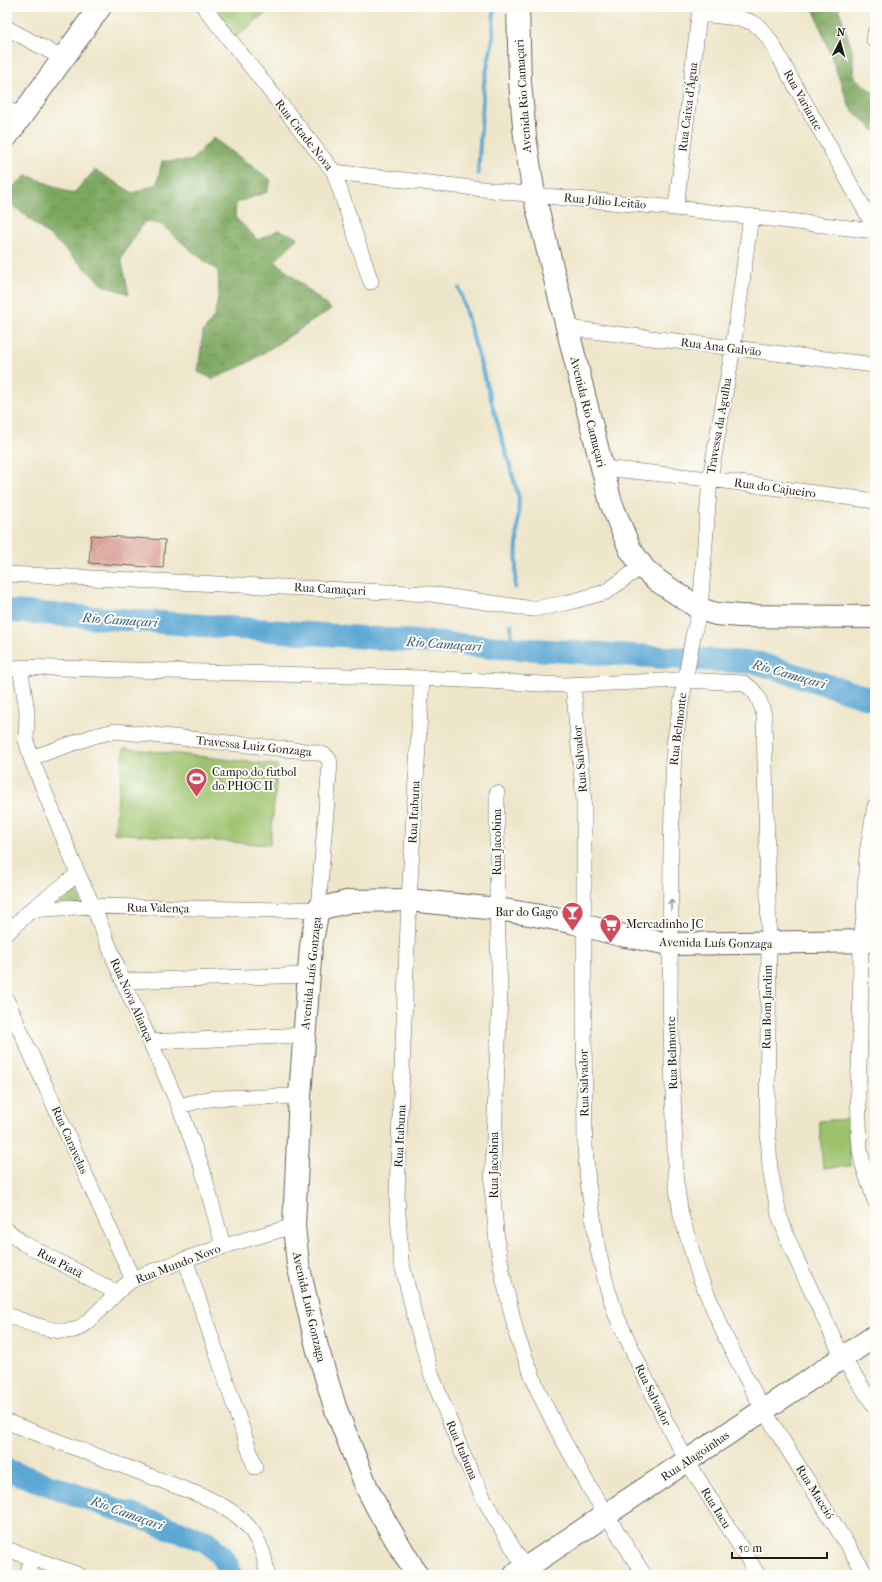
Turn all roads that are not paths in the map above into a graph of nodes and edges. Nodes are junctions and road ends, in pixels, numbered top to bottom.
1 (100, 7) edge
2 (204, 7) edge
3 (518, 7) edge
4 (699, 10) edge
5 (7, 28) edge
6 (62, 58) junction
7 (15, 113) edge
8 (7, 136) edge
9 (334, 172) junction
10 (534, 195) junction
11 (676, 208) junction
12 (750, 216) junction
13 (875, 229) edge
14 (371, 282) dead end
15 (567, 328) junction
16 (732, 348) junction
17 (875, 365) edge
18 (603, 468) junction
19 (710, 479) junction
20 (875, 502) edge
21 (642, 566) junction
22 (7, 574) edge
23 (700, 609) junction
24 (875, 617) edge
25 (14, 668) edge
26 (686, 673) junction
27 (422, 678) junction
28 (573, 685) junction
29 (31, 758) junction
30 (497, 793) dead end
31 (875, 806) edge
32 (78, 874) junction
33 (409, 900) junction
34 (93, 906) junction
35 (318, 909) junction
36 (497, 909) junction
37 (31, 910) junction
38 (584, 925) junction
39 (7, 933) edge
40 (868, 942) edge
41 (670, 944) junction
42 (769, 944) junction
43 (309, 975) junction
44 (123, 981) junction
45 (7, 1001) edge
46 (304, 1035) junction
47 (150, 1042) junction
48 (300, 1096) junction
49 (179, 1106) junction
50 (875, 1200) edge
51 (294, 1226) junction
52 (7, 1230) edge
53 (223, 1246) junction
54 (185, 1259) junction
55 (133, 1280) junction
56 (116, 1292) junction
57 (7, 1315) edge
58 (875, 1336) edge
59 (843, 1358) junction
60 (875, 1407) edge
61 (763, 1409) junction
62 (7, 1422) edge
63 (688, 1461) junction
64 (255, 1467) dead end
65 (606, 1514) junction
66 (7, 1549) edge
67 (32, 1558) junction
68 (523, 1573) edge
69 (27, 1575) edge
70 (79, 1575) edge
71 (267, 1575) edge
72 (417, 1575) edge
73 (644, 1575) edge
74 (758, 1575) edge
75 (866, 1575) edge

1 - 6 street
2 - 9 street, Rua Citade Nova
3 - 10 street, Avenida Rio Camaçari
4 - 11 street, Rua Caixa d'Água
4 - 13 street, Rua Variante
5 - 6 street
6 - 7 street
7 - 8 street
9 - 10 street, Rua Júlio Leitão
9 - 14 street, Rua Citade Nova
10 - 11 street, Rua Júlio Leitão
10 - 15 street, Avenida Rio Camaçari
11 - 12 street, Rua Júlio Leitão
12 - 13 street, Rua Júlio Leitão
12 - 16 street, Travessa da Agulha
15 - 16 street, Rua Ana Galvão
15 - 18 street, Avenida Rio Camaçari
16 - 17 street, Rua Ana Galvão
16 - 19 street, Travessa da Agulha
18 - 19 street, Rua do Cajueiro
18 - 21 street, Avenida Rio Camaçari
19 - 20 street, Rua do Cajueiro
19 - 23 street, Travessa da Agulha
21 - 22 street, Rua Camaçari
21 - 23 street, Avenida Rio Camaçari
23 - 24 street, Avenida Rio Camaçari
23 - 26 street, Travessa da Agulha
25 - 27 street, Rua Bom Jardim
25 - 29 street, Rua Nova Aliança
26 - 28 street, Rua Bom Jardim
41 -> 26 street, Rua Belmonte
26 - 42 street, Rua Bom Jardim
27 - 28 street, Rua Bom Jardim
27 - 33 street, Rua Itabuna
28 - 38 street, Rua Salvador
29 - 32 street, Rua Nova Aliança
29 - 35 street, Travessa Luiz Gonzaga
30 - 36 street, Rua Jacobina
31 - 40 street
32 - 34 street, Rua Nova Aliança
32 - 37 street
33 - 35 street, Avenida Luís Gonzaga
33 - 36 street, Avenida Luís Gonzaga
33 - 68 street, Rua Itabuna
34 - 35 street, Rua Valença
34 - 37 street, Rua Valença
34 - 44 street, Rua Nova Aliança
35 - 43 street, Avenida Luís Gonzaga
36 - 38 street, Avenida Luís Gonzaga
36 - 65 street, Rua Jacobina
37 - 39 street
38 - 41 street, Avenida Luís Gonzaga
38 - 63 street, Rua Salvador
40 - 42 street, Avenida Luís Gonzaga
40 - 50 street
41 - 42 street, Avenida Luís Gonzaga
41 - 61 street, Rua Belmonte
42 - 59 street, Rua Bom Jardim
43 - 44 street
43 - 46 street, Avenida Luís Gonzaga
44 - 47 street, Rua Nova Aliança
45 - 55 street, Rua Caravelas
46 - 47 street
46 - 48 street, Avenida Luís Gonzaga
47 - 49 street, Rua Nova Aliança
48 - 49 street
48 - 51 street, Avenida Luís Gonzaga
49 - 53 street, Rua Nova Aliança
51 - 53 street, Rua Mundo Novo
51 - 72 street, Avenida Luís Gonzaga
52 - 56 street, Rua Piatã
53 - 54 street, Rua Mundo Novo
54 - 55 street, Rua Mundo Novo
54 - 64 street
55 - 56 street, Rua Mundo Novo
56 - 57 street, Rua Mundo Novo
58 - 59 street, Rua Alagoinhas
59 - 60 street, Rua Bom Jardim
59 - 61 street, Rua Alagoinhas
61 - 63 street, Rua Alagoinhas
61 - 75 street, Rua Maceió
62 - 71 street
63 - 65 street, Rua Alagoinhas
63 - 74 street, Rua Iacu
65 - 68 street, Rua Alagoinhas
65 - 73 street, Rua Jacobina
66 - 67 street
67 - 69 street
67 - 70 street

